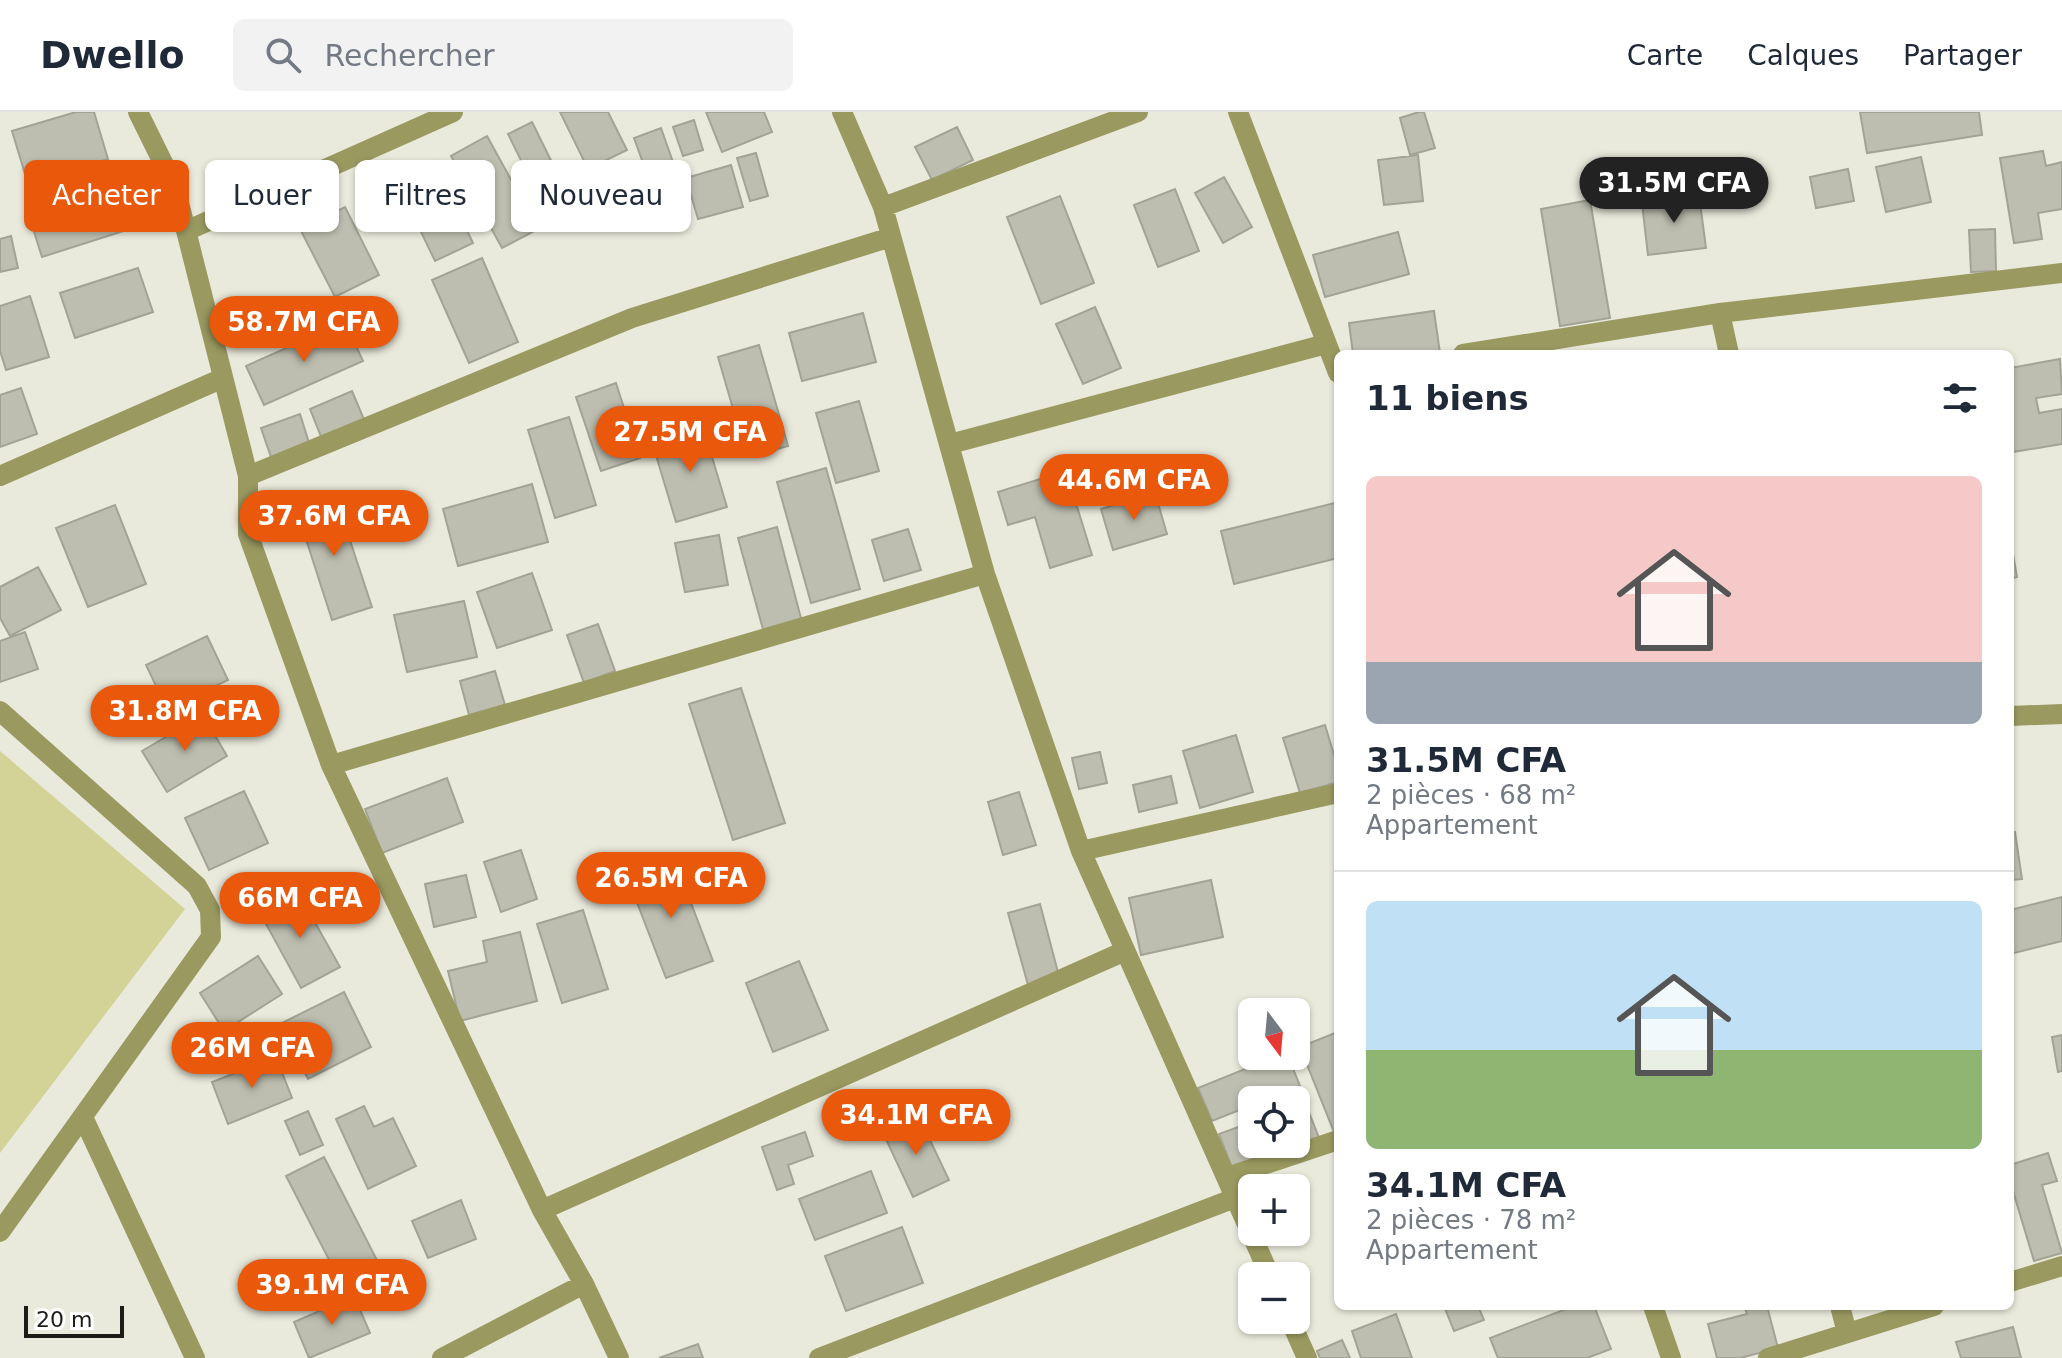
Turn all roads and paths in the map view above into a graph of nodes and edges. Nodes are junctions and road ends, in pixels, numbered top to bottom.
1 (138, 112) edge
2 (453, 112) edge
3 (842, 112) edge
4 (1138, 112) edge
5 (1238, 112) edge
6 (162, 160) edge
7 (883, 207) junction
8 (189, 230) edge
9 (186, 232) edge
10 (891, 237) junction
11 (2062, 273) edge
12 (1720, 313) junction
13 (1326, 344) junction
14 (1488, 350) edge
15 (1728, 350) edge
16 (1334, 363) edge
17 (223, 378) junction
18 (950, 444) junction
19 (0, 476) edge
20 (248, 476) junction
21 (985, 574) junction
22 (0, 711) edge
23 (2014, 716) edge
24 (2061, 717) edge
25 (331, 765) junction
26 (1334, 794) edge
27 (1081, 851) junction
28 (1125, 951) junction
29 (83, 1117) junction
30 (1334, 1141) edge
31 (1227, 1177) junction
32 (1235, 1198) junction
33 (542, 1210) junction
34 (0, 1232) edge
35 (1264, 1262) edge
36 (2062, 1266) edge
37 (2014, 1281) edge
38 (584, 1284) junction
39 (1654, 1310) edge
40 (1841, 1310) edge
41 (1921, 1310) edge
42 (1847, 1333) junction
43 (1296, 1334) edge
44 (860, 1350) edge
45 (195, 1358) edge
46 (442, 1358) edge
47 (619, 1358) edge
48 (819, 1358) edge
49 (1307, 1358) edge
50 (1671, 1358) edge
51 (1768, 1358) edge

1 - 6 street
2 - 8 street
3 - 7 street
4 - 7 street
5 - 13 street
7 - 10 street
9 - 17 street
10 - 18 street
10 - 20 street
11 - 12 street
12 - 14 street
12 - 15 street
13 - 16 street
13 - 18 street
17 - 19 street
17 - 20 street
18 - 21 street
20 - 25 street
21 - 25 street
21 - 27 street
22 - 29 street
23 - 24 street
25 - 33 street
26 - 27 street
27 - 28 street
28 - 31 street
28 - 33 street
29 - 34 street
29 - 45 street
30 - 31 street
31 - 32 street
32 - 35 street
32 - 44 street
33 - 38 street
36 - 37 street
38 - 46 street
38 - 47 street
39 - 50 street
40 - 42 street
41 - 42 street
42 - 51 street
43 - 49 street
44 - 48 street

